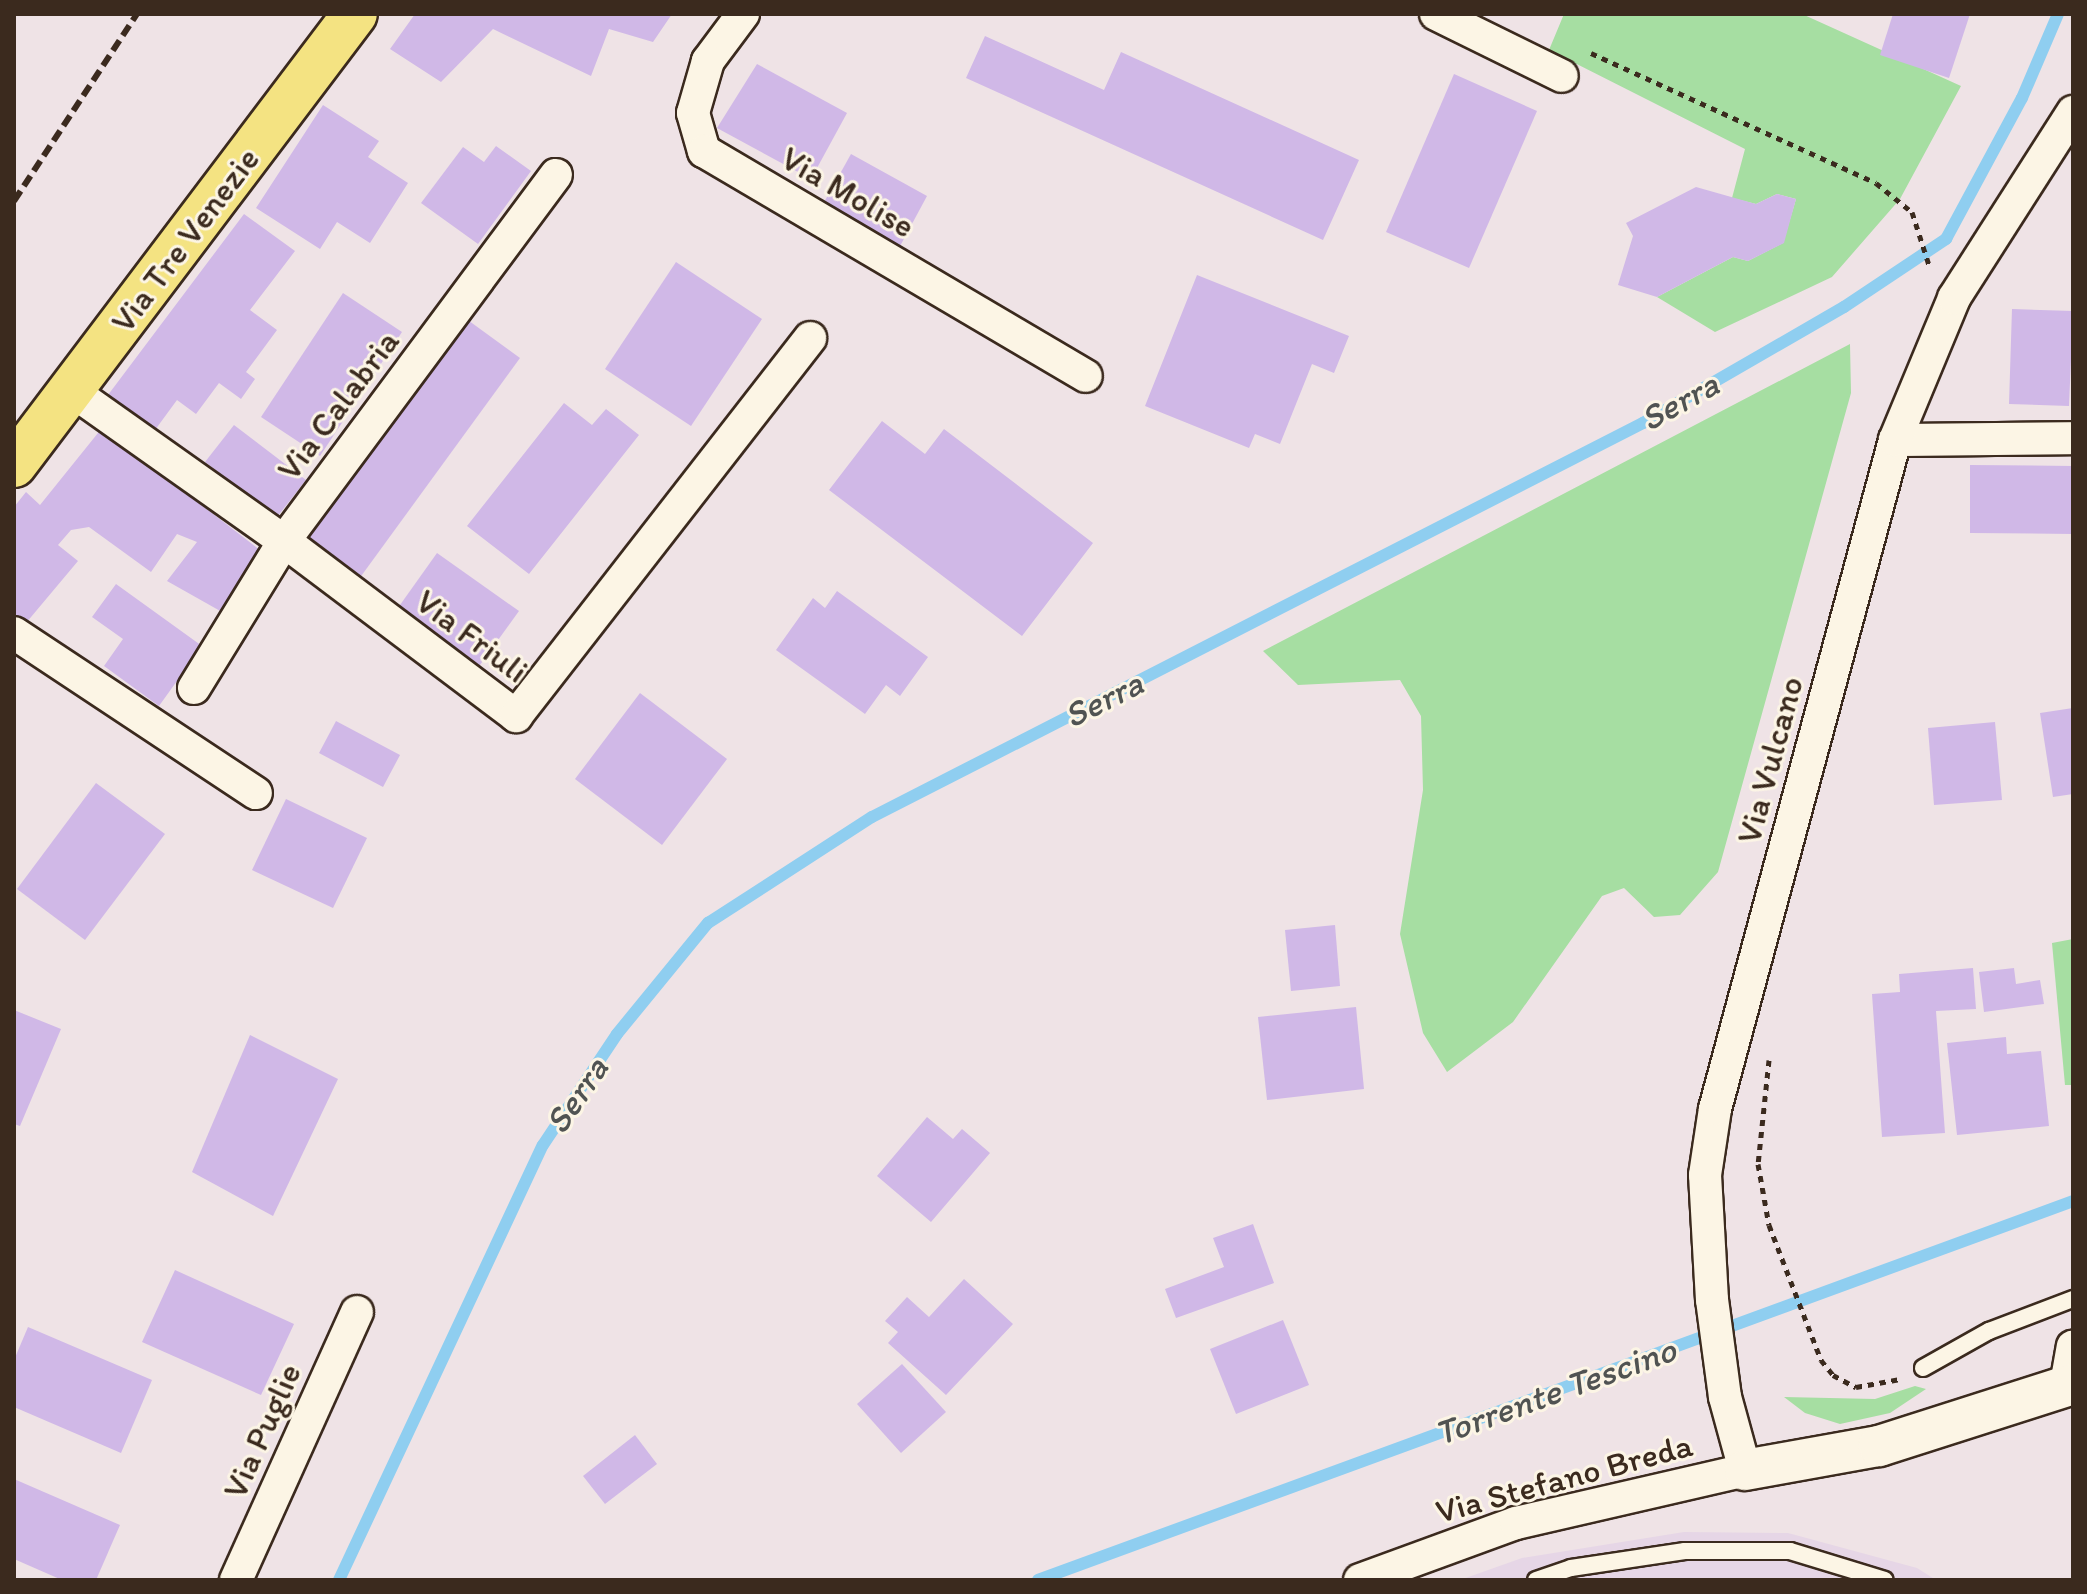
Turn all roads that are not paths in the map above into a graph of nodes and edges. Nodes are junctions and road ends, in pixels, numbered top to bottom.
1 (355, 14) edge
2 (743, 14) edge
3 (1436, 14) edge
4 (1562, 76) dead end
5 (2073, 112) edge
6 (556, 175) dead end
7 (810, 338) dead end
8 (1086, 376) dead end
9 (72, 391) junction
10 (2073, 438) edge
11 (1895, 440) junction
12 (14, 465) edge
13 (284, 541) junction
14 (14, 633) edge
15 (194, 688) dead end
16 (256, 793) dead end
17 (2073, 1299) edge
18 (357, 1312) dead end
19 (1923, 1368) road end
20 (2071, 1372) edge
21 (1745, 1470) junction
22 (236, 1580) edge
23 (1360, 1580) edge
24 (1536, 1580) edge
25 (1885, 1580) edge

1 - 9 main road, Via Tre Venezie
2 - 8 street, Via Molise
3 - 4 street
5 - 11 street, Via Vulcano
6 - 13 street, Via Calabria
7 - 13 street, Via Friuli
9 - 12 main road, Via Tre Venezie
9 - 13 street, Via Friuli
10 - 11 street
11 - 21 street, Via Vulcano
13 - 15 street, Via Calabria
14 - 16 street
17 - 19 lane
18 - 22 street, Via Puglie
20 - 21 street
21 - 23 street, Via Stefano Breda
24 - 25 lane

